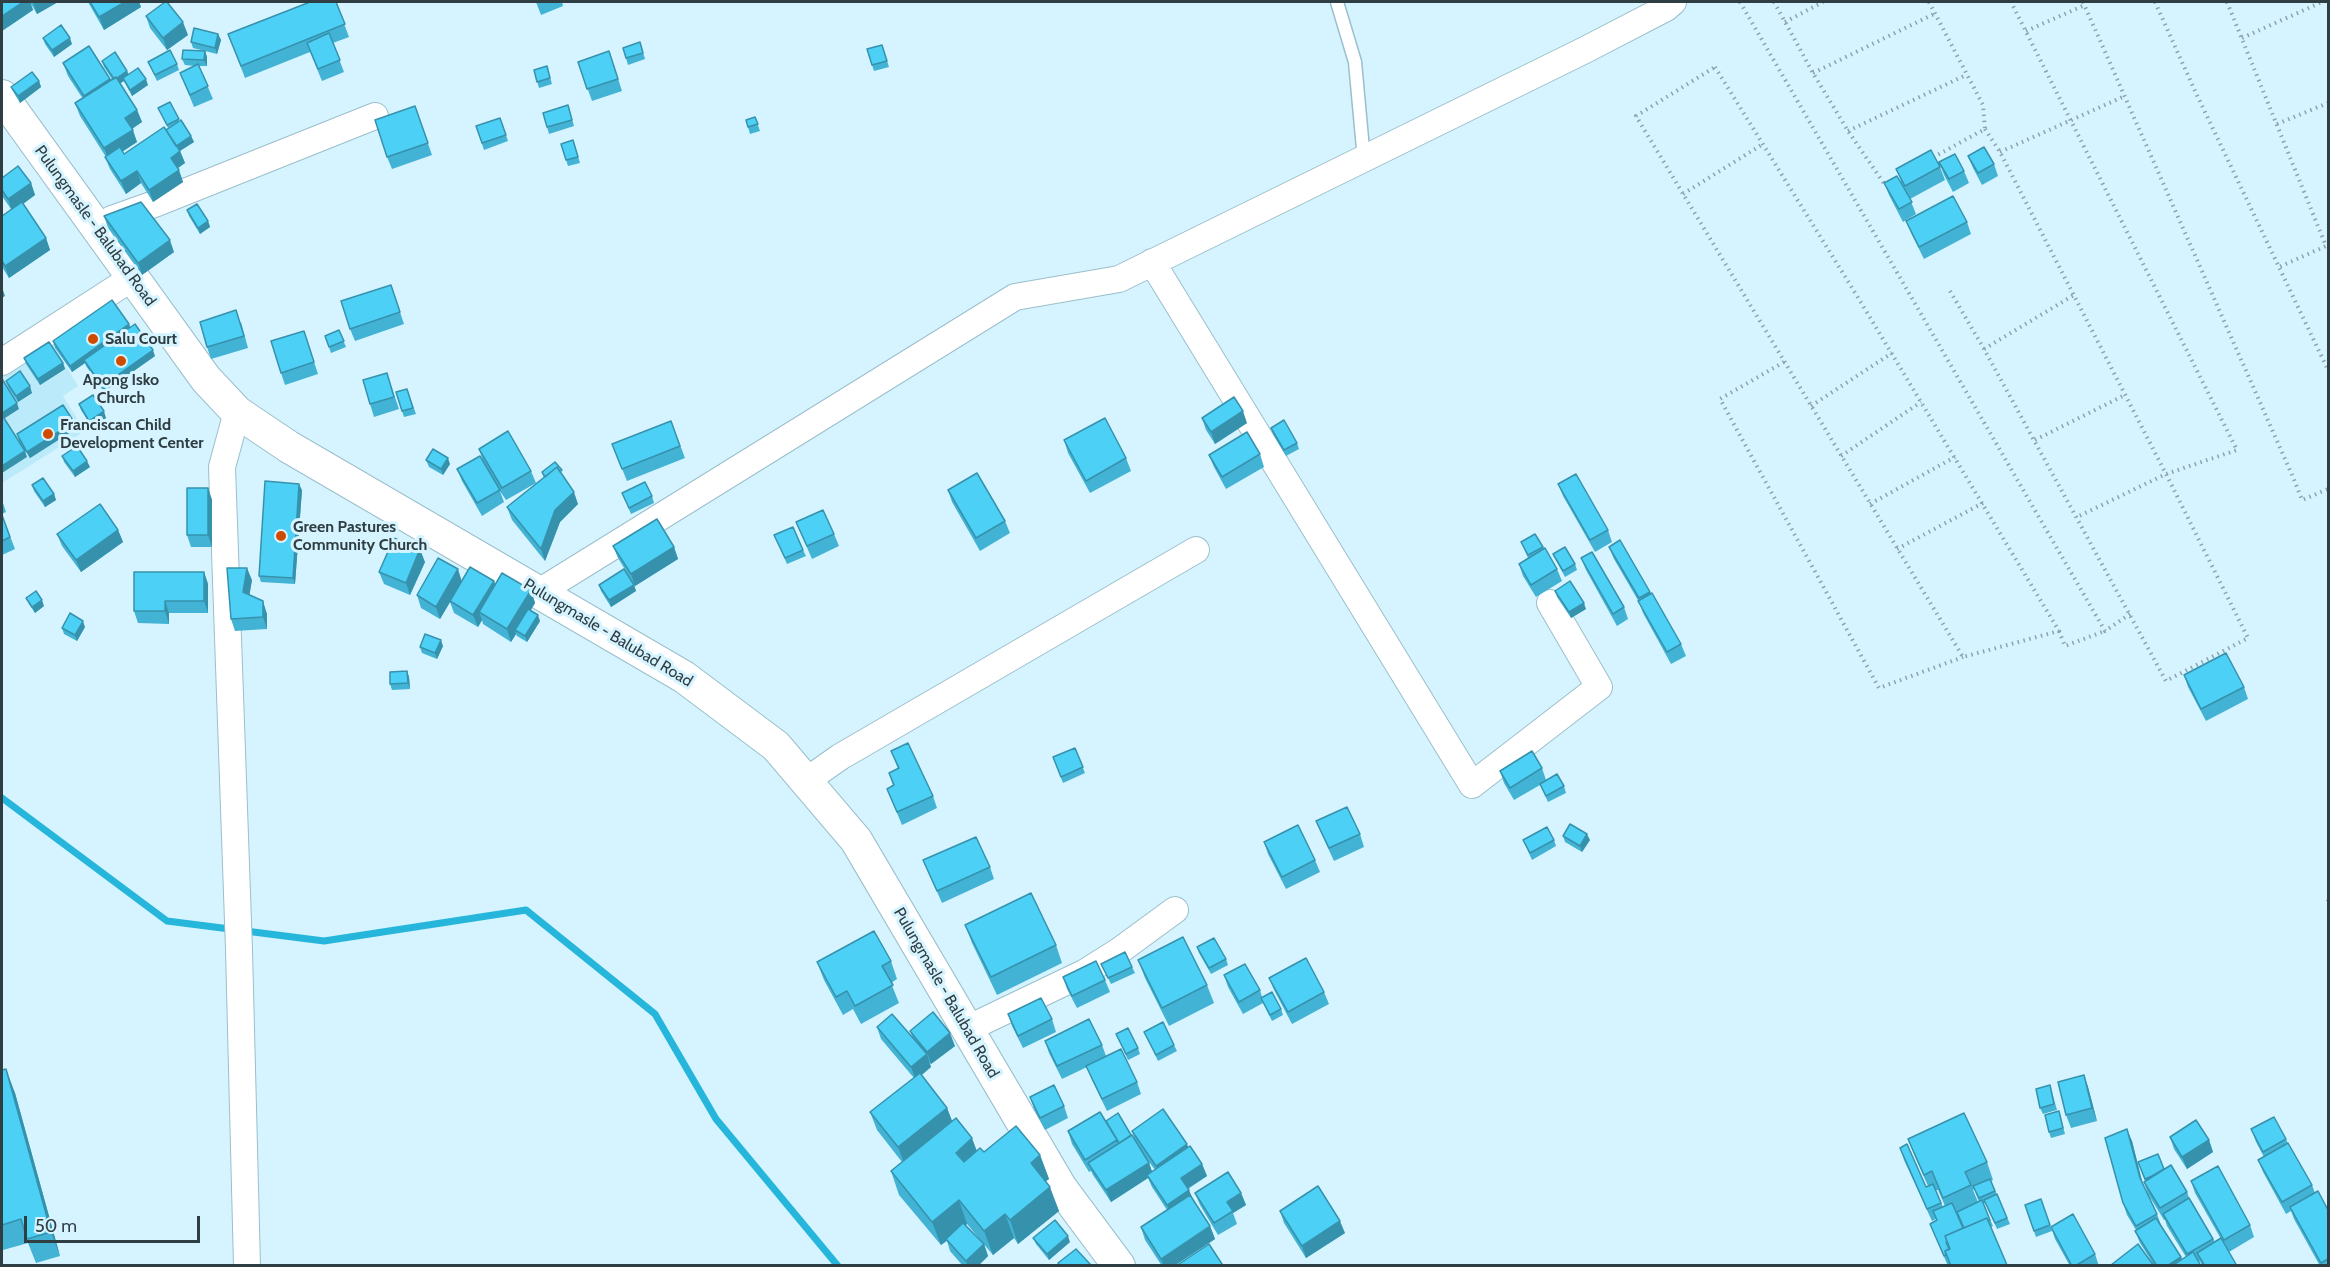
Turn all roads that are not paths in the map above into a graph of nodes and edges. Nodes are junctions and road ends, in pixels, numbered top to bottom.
1 (1337, 2) edge
2 (1673, 2) edge
3 (2, 96) edge
4 (375, 116) dead end
5 (1364, 160) junction
6 (95, 225) junction
7 (1152, 262) junction
8 (132, 278) junction
9 (2, 362) edge
10 (237, 412) junction
11 (1196, 550) dead end
12 (539, 592) junction
13 (1550, 603) dead end
14 (806, 781) junction
15 (1174, 910) dead end
16 (967, 1029) junction
17 (247, 1266) edge
18 (1119, 1266) edge

1 - 5 lane
2 - 5 street
3 - 6 street, Pulungmasle - Balubad Road
4 - 6 street
5 - 7 street
6 - 8 street, Pulungmasle - Balubad Road
7 - 12 street
7 - 13 street
8 - 9 street
8 - 10 street, Pulungmasle - Balubad Road
10 - 12 street, Pulungmasle - Balubad Road
10 - 17 street
11 - 14 street
12 - 14 street, Pulungmasle - Balubad Road
14 - 16 street, Pulungmasle - Balubad Road
15 - 16 street
16 - 18 street, Pulungmasle - Balubad Road

